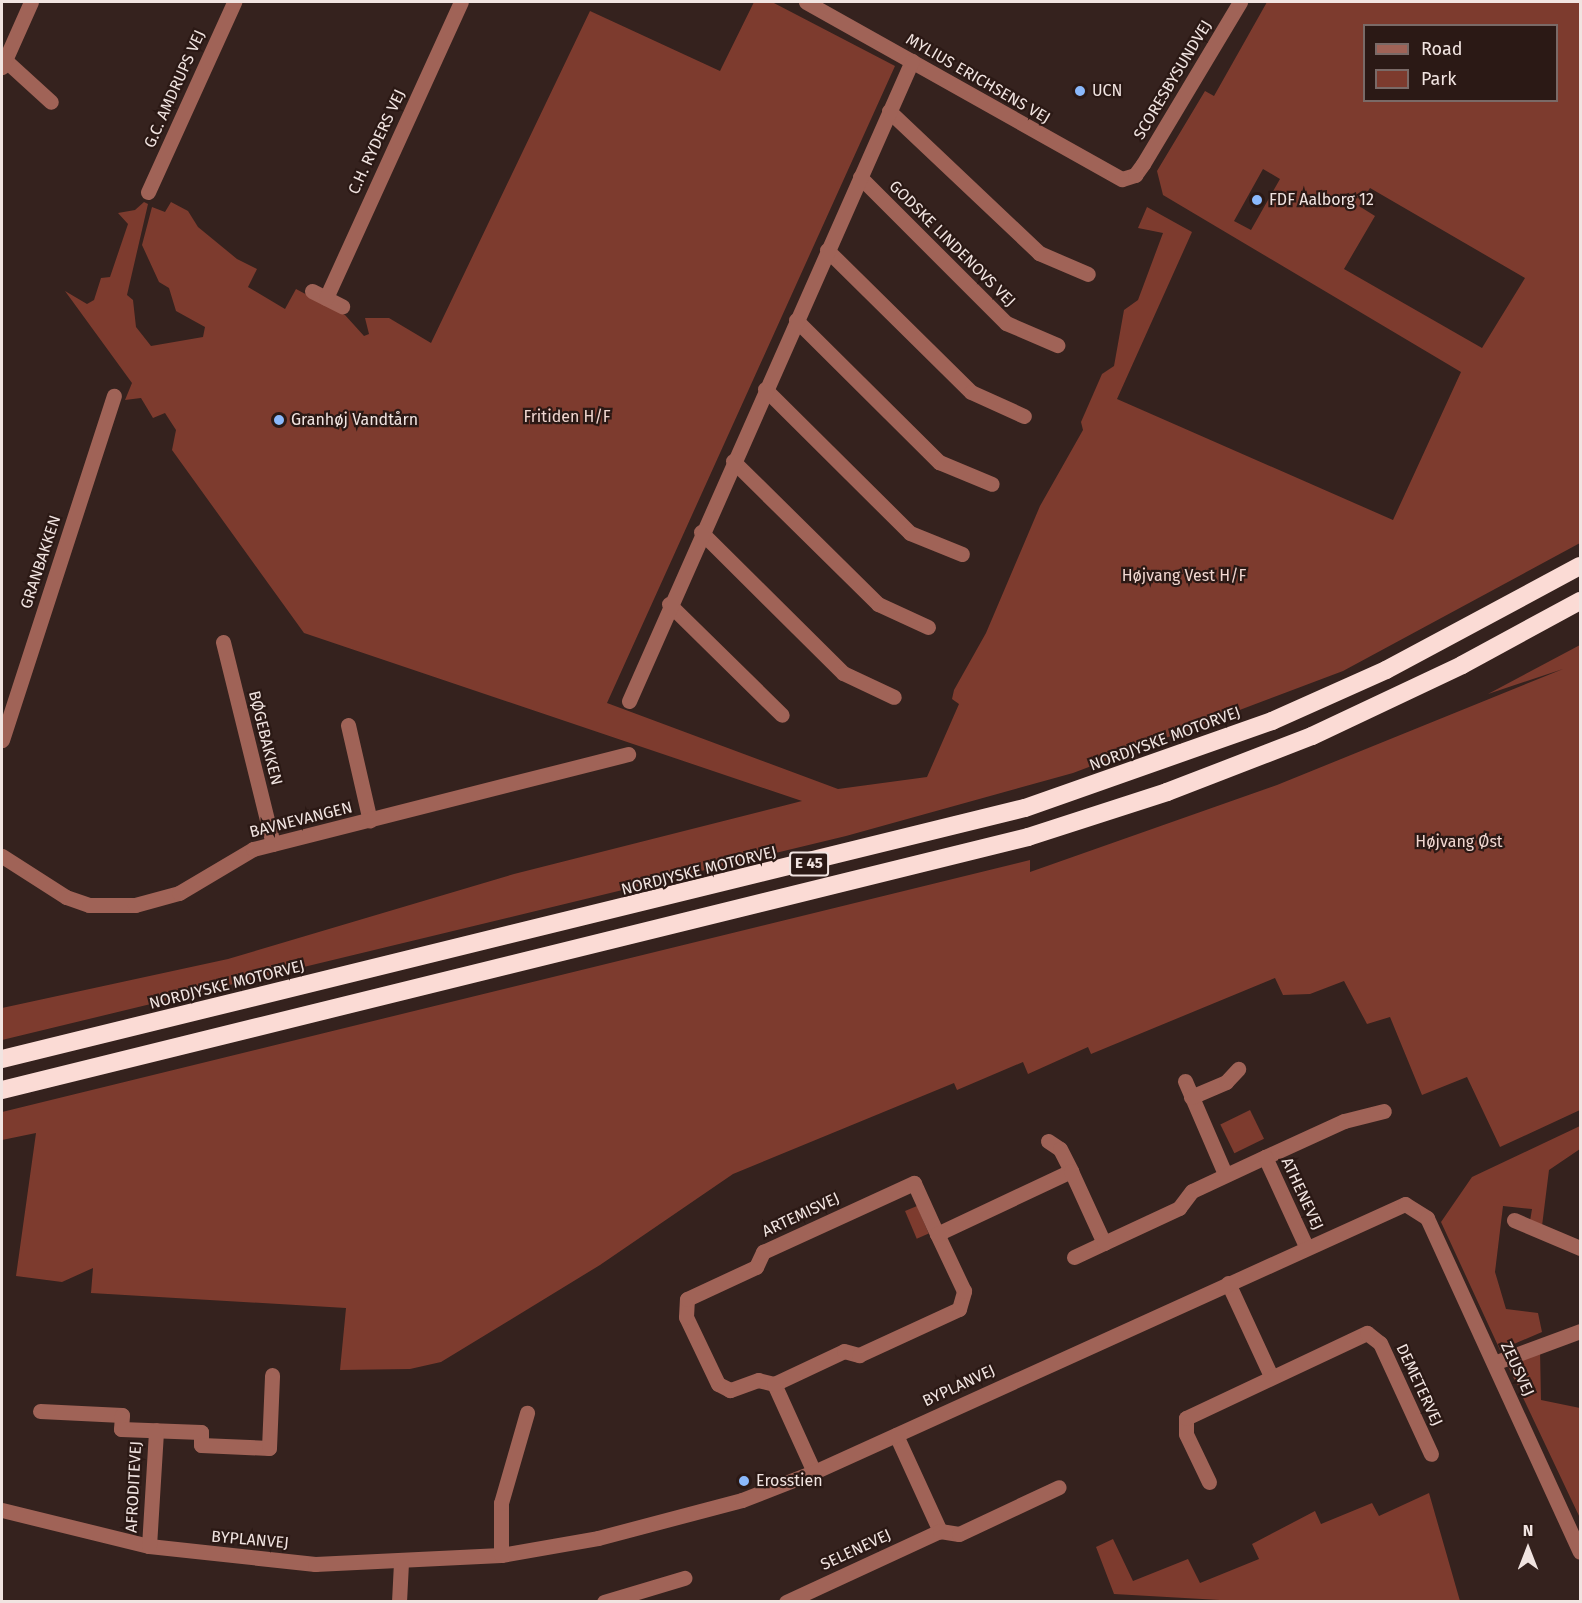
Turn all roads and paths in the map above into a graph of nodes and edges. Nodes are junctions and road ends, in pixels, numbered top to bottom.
1 (31, 2) edge
2 (234, 2) edge
3 (461, 2) edge
4 (807, 2) edge
5 (1240, 2) edge
6 (912, 61) junction
7 (3, 63) edge
8 (51, 102) dead end
9 (889, 111) junction
10 (1135, 175) joint
11 (860, 177) junction
12 (148, 192) dead end
13 (827, 250) junction
14 (1088, 274) dead end
15 (342, 306) dead end
16 (796, 320) junction
17 (1057, 345) dead end
18 (765, 389) junction
19 (114, 396) dead end
20 (1024, 416) dead end
21 (733, 461) junction
22 (992, 484) dead end
23 (701, 532) junction
24 (962, 554) dead end
25 (1581, 566) edge
26 (1581, 601) edge
27 (669, 604) junction
28 (928, 627) dead end
29 (223, 642) dead end
30 (894, 697) dead end
31 (629, 701) dead end
32 (782, 715) dead end
33 (348, 725) dead end
34 (2, 740) edge
35 (628, 754) dead end
36 (370, 821) junction
37 (273, 844) junction
38 (2, 856) edge
39 (2, 1059) edge
40 (1238, 1069) dead end
41 (1185, 1081) dead end
42 (2, 1090) edge
43 (1191, 1097) junction
44 (1384, 1111) dead end
45 (1048, 1141) dead end
46 (1265, 1157) junction
47 (1071, 1171) junction
48 (1225, 1174) junction
49 (1415, 1206) joint
50 (1514, 1220) dead end
51 (937, 1234) junction
52 (1104, 1243) junction
53 (1306, 1246) junction
54 (1581, 1248) edge
55 (1074, 1257) dead end
56 (1228, 1283) junction
57 (1581, 1331) edge
58 (1494, 1363) junction
59 (272, 1375) dead end
60 (1271, 1376) junction
61 (774, 1384) junction
62 (40, 1411) dead end
63 (526, 1413) dead end
64 (156, 1430) junction
65 (896, 1435) junction
66 (1431, 1454) dead end
67 (814, 1472) junction
68 (1209, 1482) dead end
69 (1059, 1486) dead end
70 (2, 1510) edge
71 (940, 1532) junction
72 (149, 1546) junction
73 (1581, 1552) edge
74 (501, 1555) junction
75 (401, 1562) junction
76 (684, 1578) dead end
77 (625, 1599) edge
78 (399, 1602) edge
79 (604, 1602) edge
80 (786, 1602) edge

1 - 7 street
2 - 12 street, G.C. AMDRUPS VEJ
3 - 15 street, C.H. RYDERS VEJ
4 - 6 street, MYLIUS ERICHSENS VEJ
5 - 10 street, SCORESBYSUNDVEJ
6 - 9 street
6 - 10 street, MYLIUS ERICHSENS VEJ
7 - 8 street
9 - 11 street
9 - 14 street
11 - 13 street
11 - 17 street, GODSKE LINDENOVS VEJ
13 - 16 street
13 - 20 street
16 - 18 street
16 - 22 street
18 - 21 street
18 - 24 street
19 - 34 street, GRANBAKKEN
21 - 23 street
21 - 28 street
23 - 27 street
23 - 30 street
25 - 39 highway, NORDJYSKE MOTORVEJ / E 45
26 - 42 highway, E 45
27 - 31 street
27 - 32 street
29 - 37 street, BØGEBAKKEN
33 - 36 street
35 - 36 street, BAVNEVANGEN
36 - 37 street, BAVNEVANGEN
37 - 38 street, BAVNEVANGEN
40 - 43 street
41 - 43 street
43 - 48 street
44 - 46 street, ATHENEVEJ
45 - 47 street
46 - 48 street, ATHENEVEJ
46 - 53 street, ATHENEVEJ
47 - 51 street
47 - 52 street
48 - 52 street, ATHENEVEJ
49 - 53 street, BYPLANVEJ
49 - 58 street, ZEUSVEJ
50 - 54 street
51 - 61 street, ARTEMISVEJ
51 - 61 street, ARTEMISVEJ
52 - 55 street, ATHENEVEJ
53 - 56 street, BYPLANVEJ
56 - 60 street
56 - 65 street, BYPLANVEJ
57 - 58 street
58 - 73 street, ZEUSVEJ
59 - 64 street, AFRODITEVEJ
60 - 66 street, DEMETERVEJ
60 - 68 street, DEMETERVEJ
61 - 67 street
62 - 64 street, AFRODITEVEJ
63 - 74 street
64 - 72 street, AFRODITEVEJ
65 - 67 street, BYPLANVEJ
65 - 71 street
67 - 74 street, BYPLANVEJ
69 - 71 street, SELENEVEJ
70 - 72 street, BYPLANVEJ
71 - 80 street, SELENEVEJ
72 - 75 street, BYPLANVEJ
74 - 75 street, BYPLANVEJ
75 - 78 street
76 - 77 street
77 - 79 street

